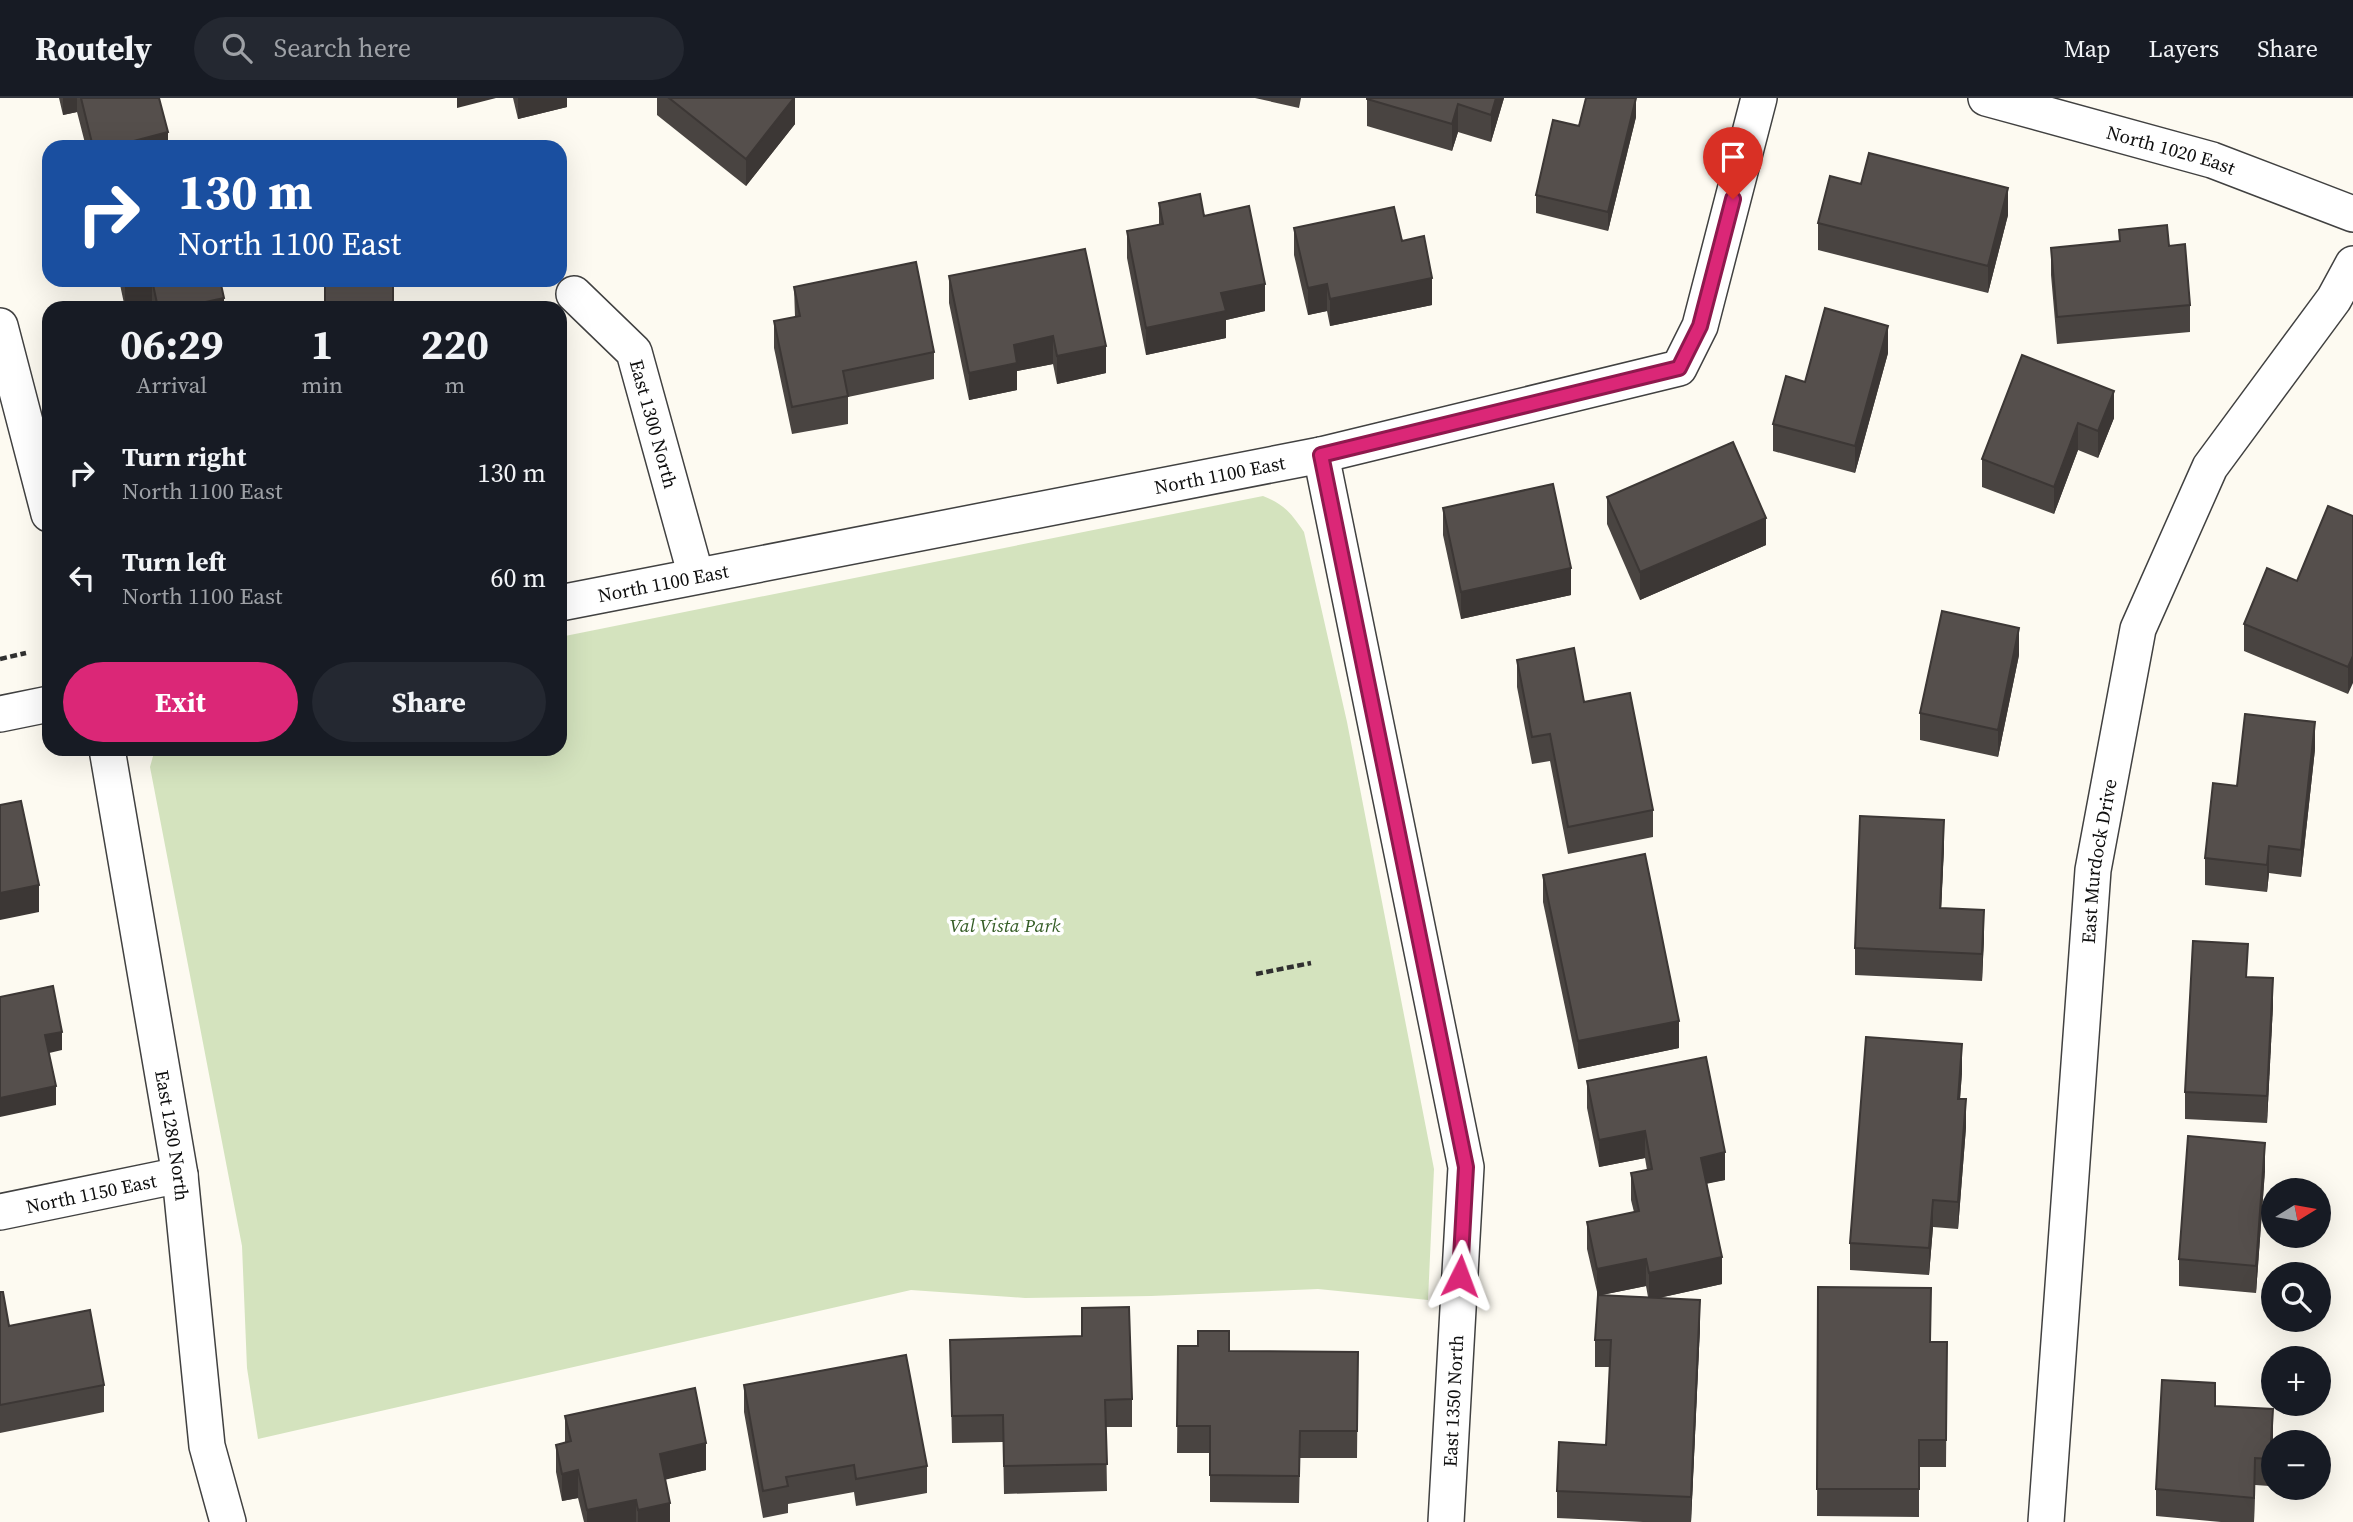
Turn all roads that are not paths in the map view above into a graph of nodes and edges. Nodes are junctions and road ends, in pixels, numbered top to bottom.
1 (1759, 98) edge
2 (1986, 98) edge
3 (2353, 214) edge
4 (2353, 264) edge
5 (573, 294) dead end
6 (0, 326) edge
7 (1321, 455) junction
8 (42, 487) edge
9 (696, 576) junction
10 (567, 602) edge
11 (42, 706) edge
12 (0, 715) edge
13 (108, 756) edge
14 (180, 1175) junction
15 (0, 1212) edge
16 (228, 1522) edge
17 (1446, 1522) edge
18 (2046, 1522) edge

1 - 7 street, North 1100 East
2 - 3 street, North 1020 East
4 - 18 street, East Murdock Drive
5 - 9 street, East 1300 North
6 - 8 street
7 - 9 street, North 1100 East
7 - 17 street, East 1350 North
9 - 10 street, North 1100 East
11 - 12 street
13 - 14 street, East 1280 North
14 - 15 street, North 1150 East
14 - 16 street, East 1280 North

